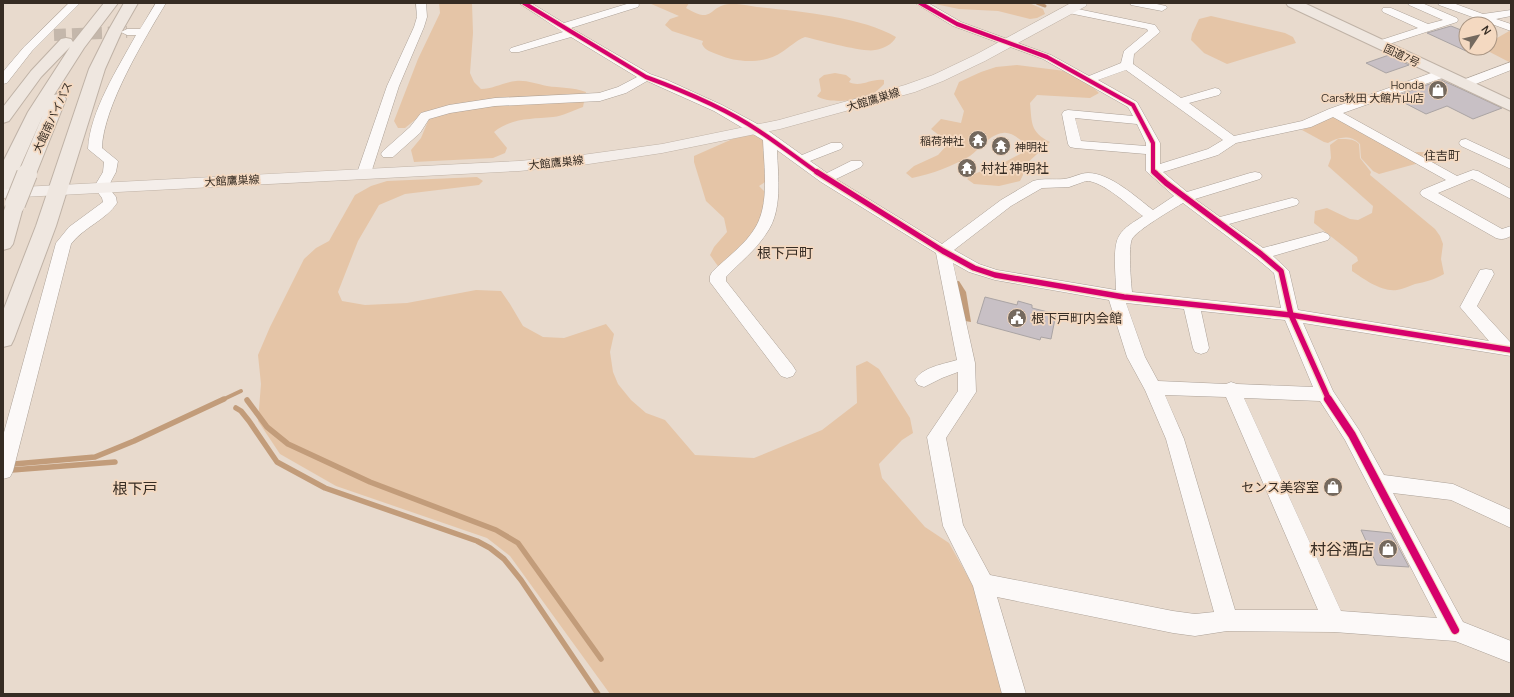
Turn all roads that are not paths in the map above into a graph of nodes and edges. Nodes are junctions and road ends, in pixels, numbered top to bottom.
1 (75, 3) edge
2 (106, 3) edge
3 (112, 3) edge
4 (124, 3) edge
5 (131, 3) edge
6 (161, 3) edge
7 (421, 3) edge
8 (524, 3) edge
9 (920, 3) edge
10 (1081, 3) edge
11 (1135, 3) edge
12 (1293, 3) edge
13 (1413, 3) edge
14 (1443, 3) edge
15 (634, 5) dead end
16 (1162, 8) dead end
17 (1068, 10) junction
18 (1387, 10) dead end
19 (1511, 13) edge
20 (1478, 16) edge
21 (1494, 16) edge
22 (1498, 23) edge
23 (1427, 28) junction
24 (1511, 28) edge
25 (567, 30) junction
26 (127, 32) tunnel mouth
27 (144, 32) junction
28 (54, 35) tunnel mouth
29 (40, 36) junction
30 (1007, 42) junction
31 (1379, 44) junction
32 (515, 50) dead end
33 (1127, 65) junction
34 (1511, 66) edge
35 (1441, 74) junction
36 (646, 77) junction
37 (3, 80) edge
38 (1088, 80) junction
39 (1464, 84) junction
40 (1215, 92) dead end
41 (1179, 102) junction
42 (1511, 106) edge
43 (1332, 112) junction
44 (3, 118) edge
45 (1142, 120) junction
46 (764, 135) junction
47 (1232, 140) junction
48 (1466, 143) dead end
49 (836, 146) dead end
50 (1153, 151) junction
51 (388, 154) dead end
52 (800, 161) junction
53 (856, 164) dead end
54 (1511, 165) edge
55 (1153, 171) junction
56 (364, 173) junction
57 (1255, 176) dead end
58 (826, 179) junction
59 (1457, 180) junction
60 (101, 187) junction
61 (7, 190) edge
62 (58, 190) junction
63 (1511, 195) edge
64 (1185, 197) junction
65 (1292, 202) dead end
66 (1152, 216) junction
67 (1218, 222) junction
68 (1511, 231) edge
69 (1323, 237) dead end
70 (3, 244) edge
71 (943, 251) junction
72 (1261, 254) junction
73 (1486, 274) dead end
74 (1120, 296) junction
75 (1191, 304) junction
76 (1291, 315) junction
77 (3, 339) edge
78 (1201, 348) dead end
79 (1509, 350) edge
80 (966, 363) junction
81 (787, 371) dead end
82 (924, 380) dead end
83 (1153, 388) junction
84 (1231, 390) junction
85 (1325, 394) junction
86 (3, 471) edge
87 (1378, 483) junction
88 (1511, 519) edge
89 (983, 584) junction
90 (1227, 620) junction
91 (1334, 621) junction
92 (1455, 630) junction
93 (1511, 652) edge
94 (1014, 694) edge

1 - 29 street
2 - 44 highway
3 - 61 highway, 大館南バイパス
4 - 61 highway, 大館南バイパス, bridge
5 - 62 highway
6 - 27 street
7 - 56 street
8 - 25 street
9 - 30 street
10 - 17 main road, 大館鷹巣線
11 - 16 street
12 - 31 highway, 国道7号
13 - 23 street
14 - 20 street
15 - 25 street
17 - 30 main road, 大館鷹巣線
17 - 33 street
18 - 23 street
19 - 21 street
22 - 24 street
23 - 31 street
25 - 32 street
25 - 36 street
26 - 27 street
27 - 60 street
28 - 29 street
29 - 37 street
30 - 38 street
30 - 46 main road, 大館鷹巣線
31 - 35 highway, 国道7号
33 - 38 street
33 - 41 street
34 - 39 street
35 - 39 highway, 国道7号
35 - 43 street
36 - 46 street
36 - 51 street
38 - 45 street
39 - 42 highway, 国道7号
40 - 41 street
41 - 47 street
43 - 47 street
43 - 59 street
45 - 50 street
45 - 50 street
46 - 52 street
46 - 56 main road, 大館鷹巣線
46 - 81 street
47 - 55 street
48 - 54 street
49 - 52 street
50 - 55 street
52 - 58 street
53 - 58 street
55 - 64 street
56 - 60 main road, 大館鷹巣線
57 - 64 street
58 - 71 street
59 - 63 street
59 - 68 street
60 - 62 main road, 大館鷹巣線
60 - 86 street
61 - 62 main road, 大館鷹巣線
61 - 70 highway, 大館南バイパス
62 - 77 highway
64 - 66 street
64 - 67 street
65 - 67 street
66 - 71 street
66 - 74 street
67 - 72 street
69 - 72 street
71 - 74 street
71 - 80 street
72 - 76 street
73 - 79 street
74 - 75 street
74 - 83 street
75 - 76 street
75 - 78 street
76 - 79 street
76 - 85 street
80 - 82 street
80 - 89 street
83 - 84 street
83 - 90 street
84 - 85 street
84 - 91 street
85 - 87 street
87 - 88 street
87 - 92 street
89 - 90 street
89 - 94 street
90 - 91 street
91 - 92 street
92 - 93 street

